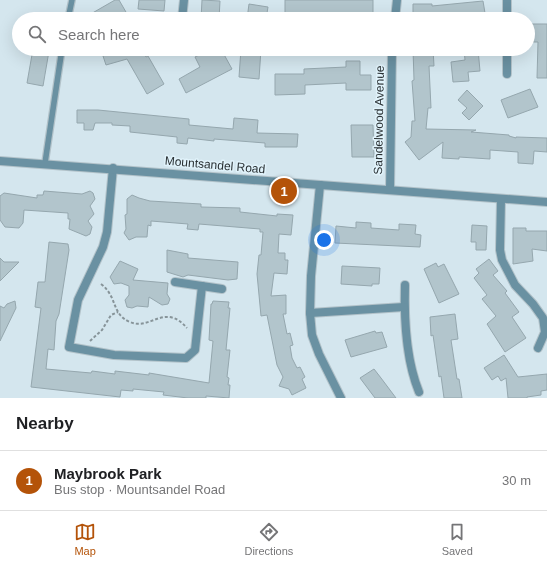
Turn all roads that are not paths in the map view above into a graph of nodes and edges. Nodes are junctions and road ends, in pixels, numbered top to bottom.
1 (72, 0) edge
2 (184, 0) edge
3 (397, 0) edge
4 (507, 0) edge
5 (69, 12) edge
6 (183, 12) edge
7 (396, 12) edge
8 (507, 12) edge
9 (61, 56) edge
10 (392, 56) edge
11 (507, 56) edge
12 (507, 74) dead end
13 (0, 161) edge
14 (45, 163) junction
15 (113, 168) junction
16 (320, 185) junction
17 (390, 190) junction
18 (501, 199) junction
19 (547, 202) edge
20 (175, 282) dead end
21 (405, 285) dead end
22 (202, 286) junction
23 (222, 289) dead end
24 (404, 307) junction
25 (310, 313) junction
26 (538, 348) dead end
27 (419, 392) dead end
28 (341, 398) edge

1 - 5 lane
2 - 6 street
3 - 7 street
4 - 8 street
9 - 14 lane
10 - 17 street, Sandelwood Avenue
11 - 12 street
13 - 14 street, Mountsandel Road
14 - 15 street, Mountsandel Road
15 - 16 street, Mountsandel Road
15 - 22 street
16 - 17 street, Mountsandel Road
16 - 25 street
17 - 18 street, Mountsandel Road
18 - 19 street, Mountsandel Road
18 - 26 street
20 - 22 street
21 - 24 street
22 - 23 street
24 - 25 street
24 - 27 street
25 - 28 street

